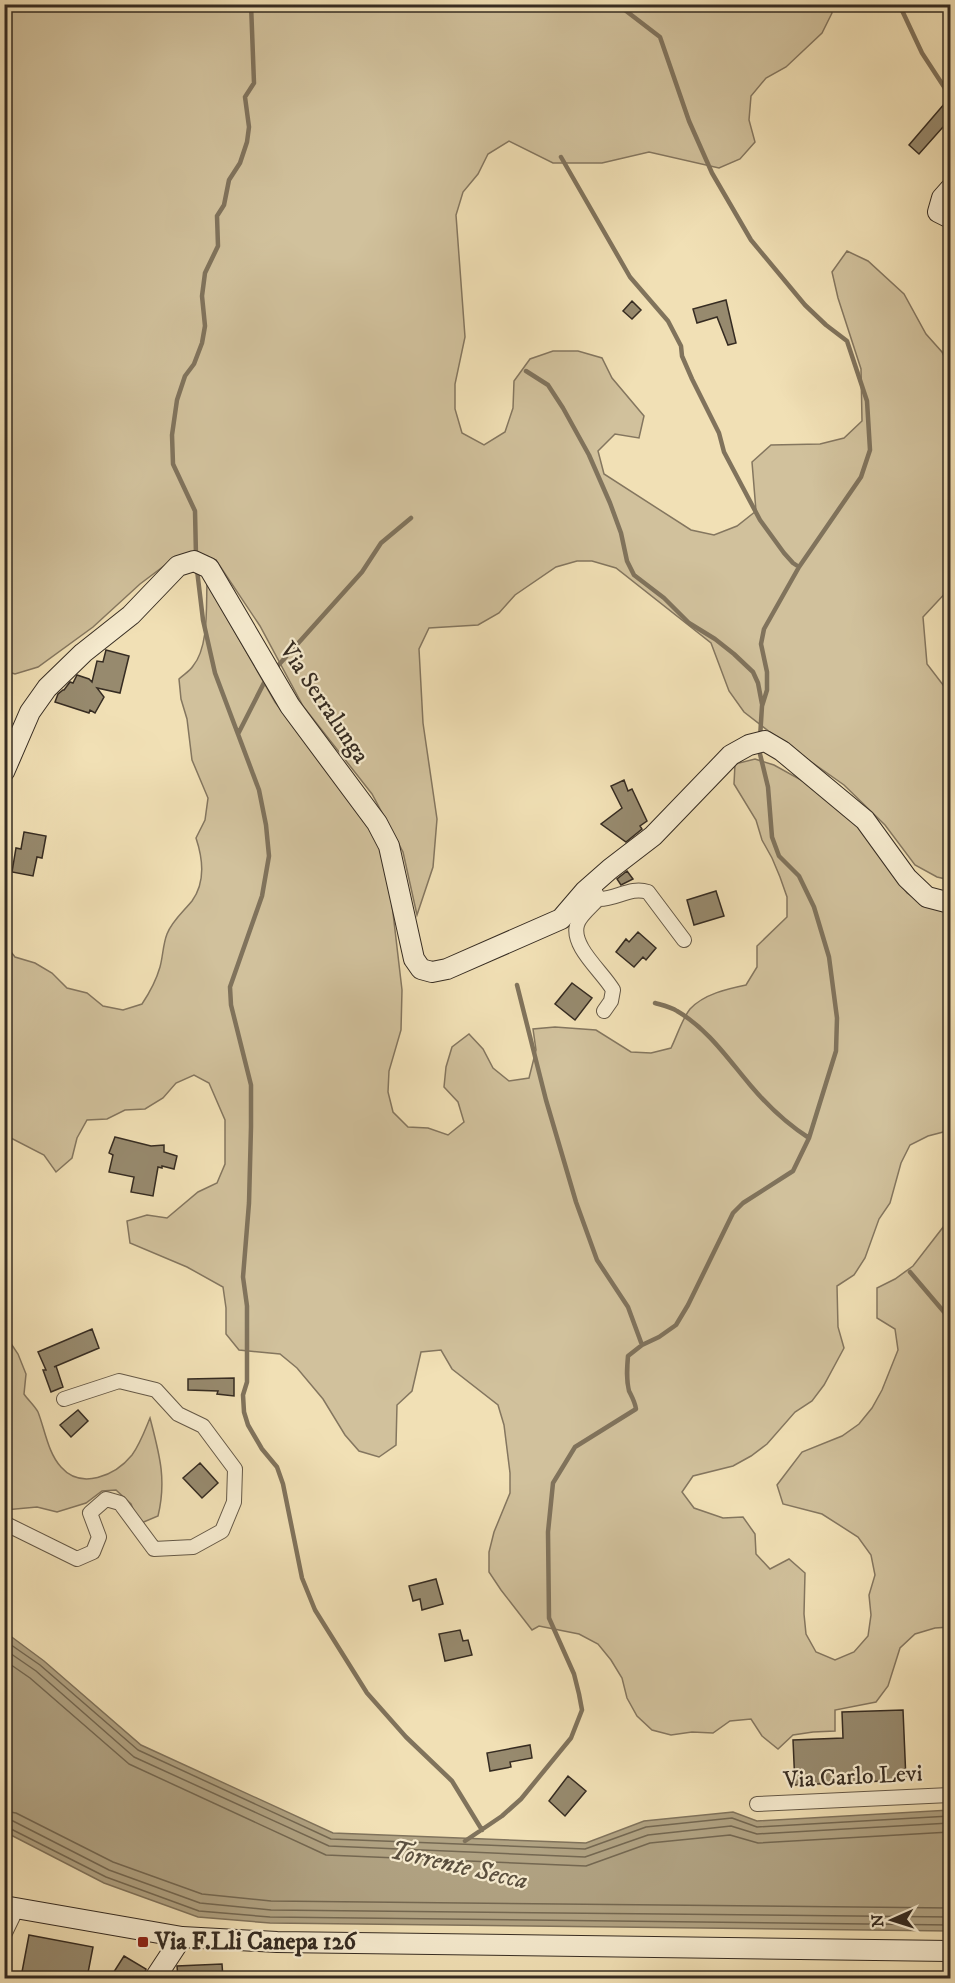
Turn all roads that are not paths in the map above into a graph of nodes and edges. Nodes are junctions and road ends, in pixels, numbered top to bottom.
1 (951, 189) edge
2 (951, 218) edge
3 (4, 772) edge
4 (596, 891) junction
5 (951, 903) edge
6 (684, 940) dead end
7 (604, 1011) dead end
8 (64, 1399) dead end
9 (4, 1523) edge
10 (951, 1795) edge
11 (757, 1804) dead end
12 (11, 1907) edge
13 (4, 1935) edge
14 (182, 1937) junction
15 (951, 1951) edge
16 (155, 1978) edge

1 - 2 street
3 - 4 street, Via Serralunga
4 - 5 street, Via Serralunga
4 - 6 street
4 - 7 street, Via Serralunga
8 - 9 street
10 - 11 street, Via Carlo Levi
12 - 13 street
12 - 14 street
14 - 15 street
14 - 16 street

